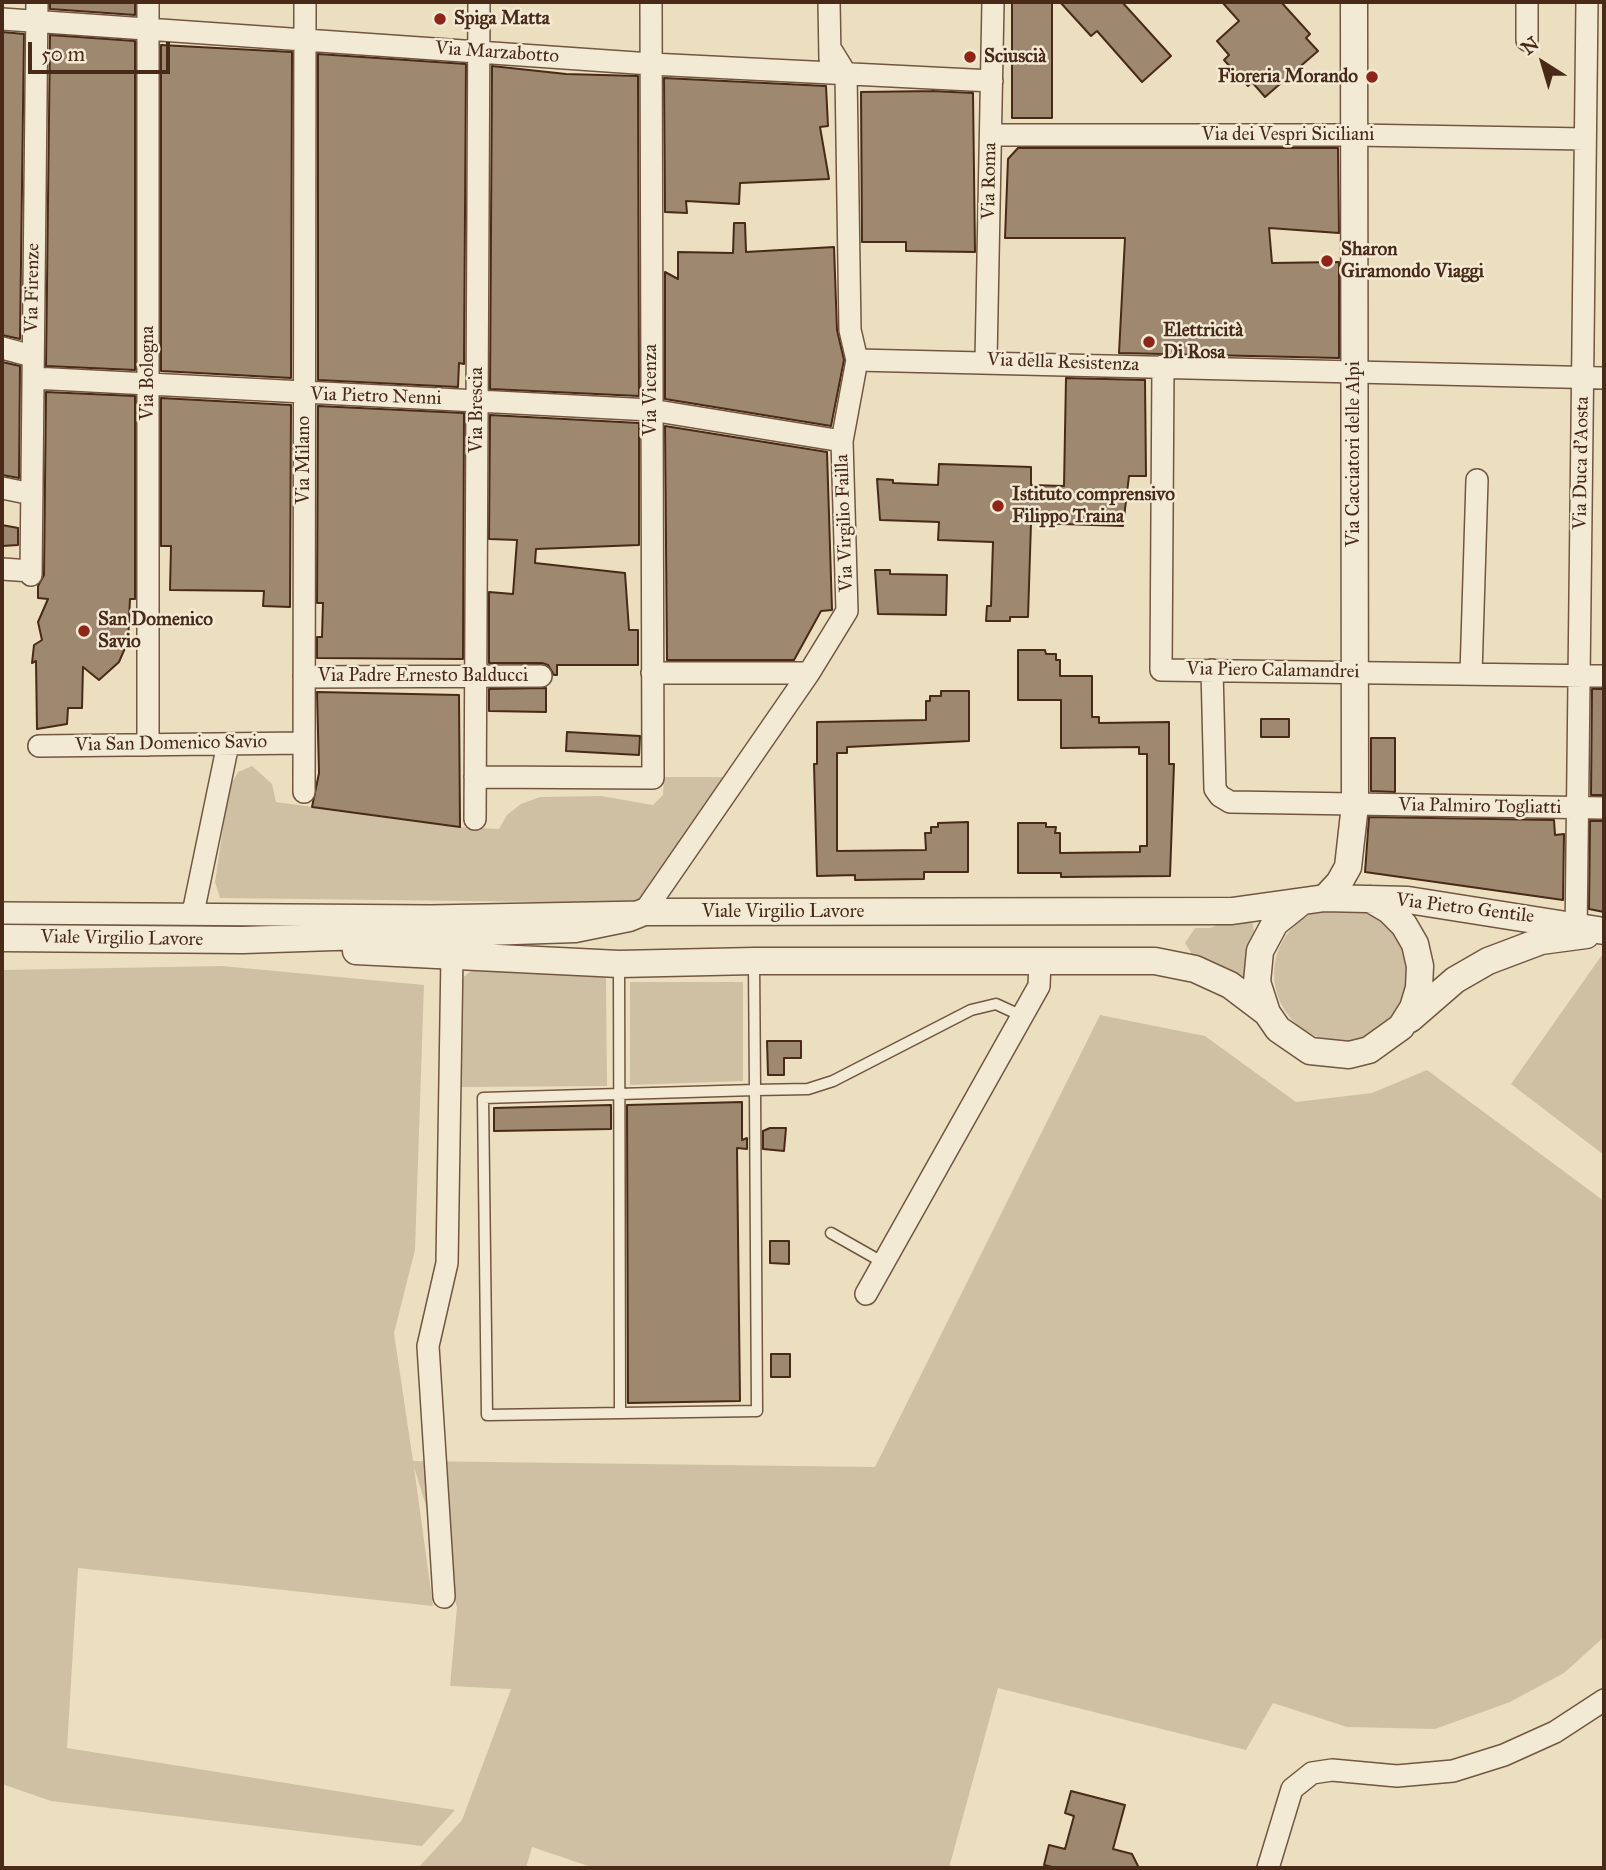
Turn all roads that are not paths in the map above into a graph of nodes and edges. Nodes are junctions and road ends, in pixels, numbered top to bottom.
1 (148, 2) edge
2 (305, 2) edge
3 (480, 2) edge
4 (651, 2) edge
5 (829, 2) edge
6 (993, 2) edge
7 (1354, 2) edge
8 (1527, 2) edge
9 (1587, 2) edge
10 (37, 11) edge
11 (2, 19) edge
12 (148, 27) junction
13 (304, 39) junction
14 (1527, 40) dead end
15 (479, 53) junction
16 (651, 64) junction
17 (838, 73) junction
18 (992, 81) junction
19 (991, 135) junction
20 (1355, 135) junction
21 (1585, 139) junction
22 (2, 348) edge
23 (32, 356) junction
24 (857, 360) junction
25 (986, 361) junction
26 (1163, 366) junction
27 (1355, 372) junction
28 (33, 378) junction
29 (1594, 378) edge
30 (148, 383) junction
31 (304, 394) junction
32 (477, 401) junction
33 (651, 410) junction
34 (842, 441) junction
35 (1477, 480) dead end
36 (2, 488) edge
37 (32, 494) junction
38 (2, 569) edge
39 (1212, 670) junction
40 (652, 673) junction
41 (809, 673) junction
42 (1353, 673) junction
43 (1471, 674) junction
44 (476, 675) junction
45 (541, 676) dead end
46 (1579, 676) junction
47 (1604, 676) edge
48 (304, 677) junction
49 (304, 743) junction
50 (228, 744) junction
51 (148, 745) junction
52 (38, 746) dead end
53 (475, 777) junction
54 (304, 792) dead end
55 (1355, 805) junction
56 (1577, 808) junction
57 (1604, 808) edge
58 (475, 819) dead end
59 (1370, 899) junction
60 (1312, 900) junction
61 (644, 912) junction
62 (2, 913) edge
63 (193, 913) junction
64 (1576, 930) junction
65 (1604, 933) edge
66 (2, 938) edge
67 (243, 940) junction
68 (452, 956) junction
69 (754, 961) junction
70 (1040, 961) junction
71 (618, 964) junction
72 (1266, 1013) junction
73 (1022, 1016) junction
74 (1401, 1027) junction
75 (755, 1090) junction
76 (620, 1094) junction
77 (831, 1234) dead end
78 (884, 1263) junction
79 (866, 1294) dead end
80 (620, 1413) junction
81 (444, 1597) dead end
82 (1604, 1700) edge
83 (1268, 1868) edge

1 - 12 street, Via Bologna
2 - 13 street, Via Milano
3 - 15 street, Via Brescia
4 - 16 street, Via Vicenza
5 - 17 street
6 - 18 street, Via Roma
7 - 20 street, Via Cacciatori delle Alpi
8 - 14 street
9 - 21 street, Via Duca d'Aosta
10 - 11 street, Via Marzabotto
10 - 12 street, Via Marzabotto
10 - 23 street, Via Firenze
12 - 13 street, Via Marzabotto
12 - 30 street, Via Bologna
13 - 15 street, Via Marzabotto
13 - 31 street, Via Milano
15 - 16 street, Via Marzabotto
15 - 32 street, Via Brescia
16 - 17 street, Via Marzabotto
16 - 33 street, Via Vicenza
17 - 18 street, Via Marzabotto
17 - 24 street, Via Virgilio Failla
18 - 19 street, Via Roma
19 - 20 street, Via dei Vespri Siciliani
19 - 25 street, Via Roma
20 - 21 street, Via dei Vespri Siciliani
20 - 27 street, Via Cacciatori delle Alpi
21 - 29 street, Via Duca d'Aosta
22 - 23 street
23 - 28 street, Via Firenze
24 - 25 street, Via della Resistenza
24 - 34 street, Via Virgilio Failla
25 - 26 street, Via della Resistenza
26 - 27 street, Via della Resistenza
26 - 39 street, Via Piero Calamandrei
27 - 29 street, Via della Resistenza
27 - 42 street, Via Cacciatori delle Alpi
28 - 30 street, Via Pietro Nenni
28 - 37 street, Via Firenze
29 - 46 street, Via Duca d'Aosta
30 - 31 street, Via Pietro Nenni
30 - 51 street, Via Bologna
31 - 32 street, Via Pietro Nenni
31 - 48 street, Via Milano
32 - 33 street, Via Pietro Nenni
32 - 44 street, Via Brescia
33 - 34 street, Via Pietro Nenni
33 - 40 street, Via Vicenza
34 - 41 street, Via Virgilio Failla
35 - 43 street
36 - 37 street
37 - 38 street, Via Firenze
39 - 42 street, Via Piero Calamandrei
39 - 55 street, Via Palmiro Togliatti
40 - 41 street
40 - 53 street, Via Vicenza
41 - 61 street, Via Virgilio Failla
42 - 43 street, Via Piero Calamandrei
42 - 55 street, Via Cacciatori delle Alpi
43 - 46 street, Via Piero Calamandrei
44 - 45 street, Via Padre Ernesto Balducci
44 - 48 street, Via Padre Ernesto Balducci
44 - 53 street, Via Brescia
46 - 47 street, Via Piero Calamandrei
46 - 56 street, Via Duca d'Aosta
48 - 49 street, Via Milano
49 - 50 street, Via San Domenico Savio
49 - 54 street, Via Milano
50 - 51 street, Via San Domenico Savio
50 - 63 street
51 - 52 street, Via San Domenico Savio
53 - 58 street, Via Brescia
55 - 56 street, Via Palmiro Togliatti
55 - 60 street, Via Cacciatori delle Alpi
56 - 57 street, Via Palmiro Togliatti
56 - 64 street, Via Duca d'Aosta
59 - 60 street, Via Pietro Gentile
59 - 64 street, Via Pietro Gentile
59 - 74 street
60 - 61 street, Viale Virgilio Lavore
60 - 72 street
61 - 63 street
61 - 67 street, Viale Virgilio Lavore
62 - 63 street
64 - 65 street, Via Pietro Gentile
64 - 74 street
66 - 67 street, Viale Virgilio Lavore
67 - 68 street, Viale Virgilio Lavore
68 - 71 street, Viale Virgilio Lavore
68 - 81 street
69 - 70 street, Viale Virgilio Lavore
69 - 71 street, Viale Virgilio Lavore
69 - 75 lane
70 - 72 street, Viale Virgilio Lavore
70 - 73 street
71 - 76 lane
72 - 74 street
73 - 75 lane
73 - 78 street
75 - 76 lane
75 - 80 lane
76 - 80 lane
76 - 80 lane
77 - 78 lane
78 - 79 street
82 - 83 street

